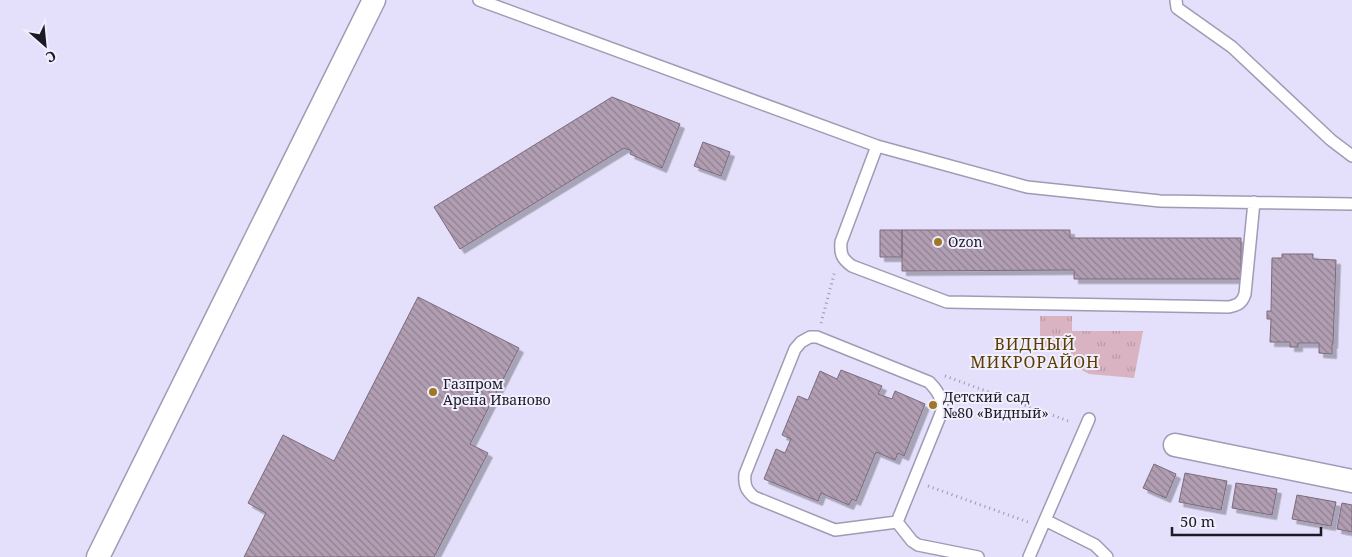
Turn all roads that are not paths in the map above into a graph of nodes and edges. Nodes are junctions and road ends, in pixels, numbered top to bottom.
1 (374, 0) edge
2 (479, 0) edge
3 (1176, 0) edge
4 (877, 146) junction
5 (1352, 156) edge
6 (1254, 202) junction
7 (1352, 204) edge
8 (1087, 424) road end
9 (1175, 445) dead end
10 (1352, 480) edge
11 (897, 522) junction
12 (1044, 524) junction
13 (98, 557) edge
14 (978, 557) edge
15 (1029, 557) edge
16 (1107, 557) edge

1 - 13 street
2 - 4 lane
3 - 5 lane
4 - 6 lane
4 - 6 lane
6 - 7 lane
8 - 12 lane
9 - 10 street
11 - 11 lane
11 - 14 lane
12 - 15 lane
12 - 16 lane

